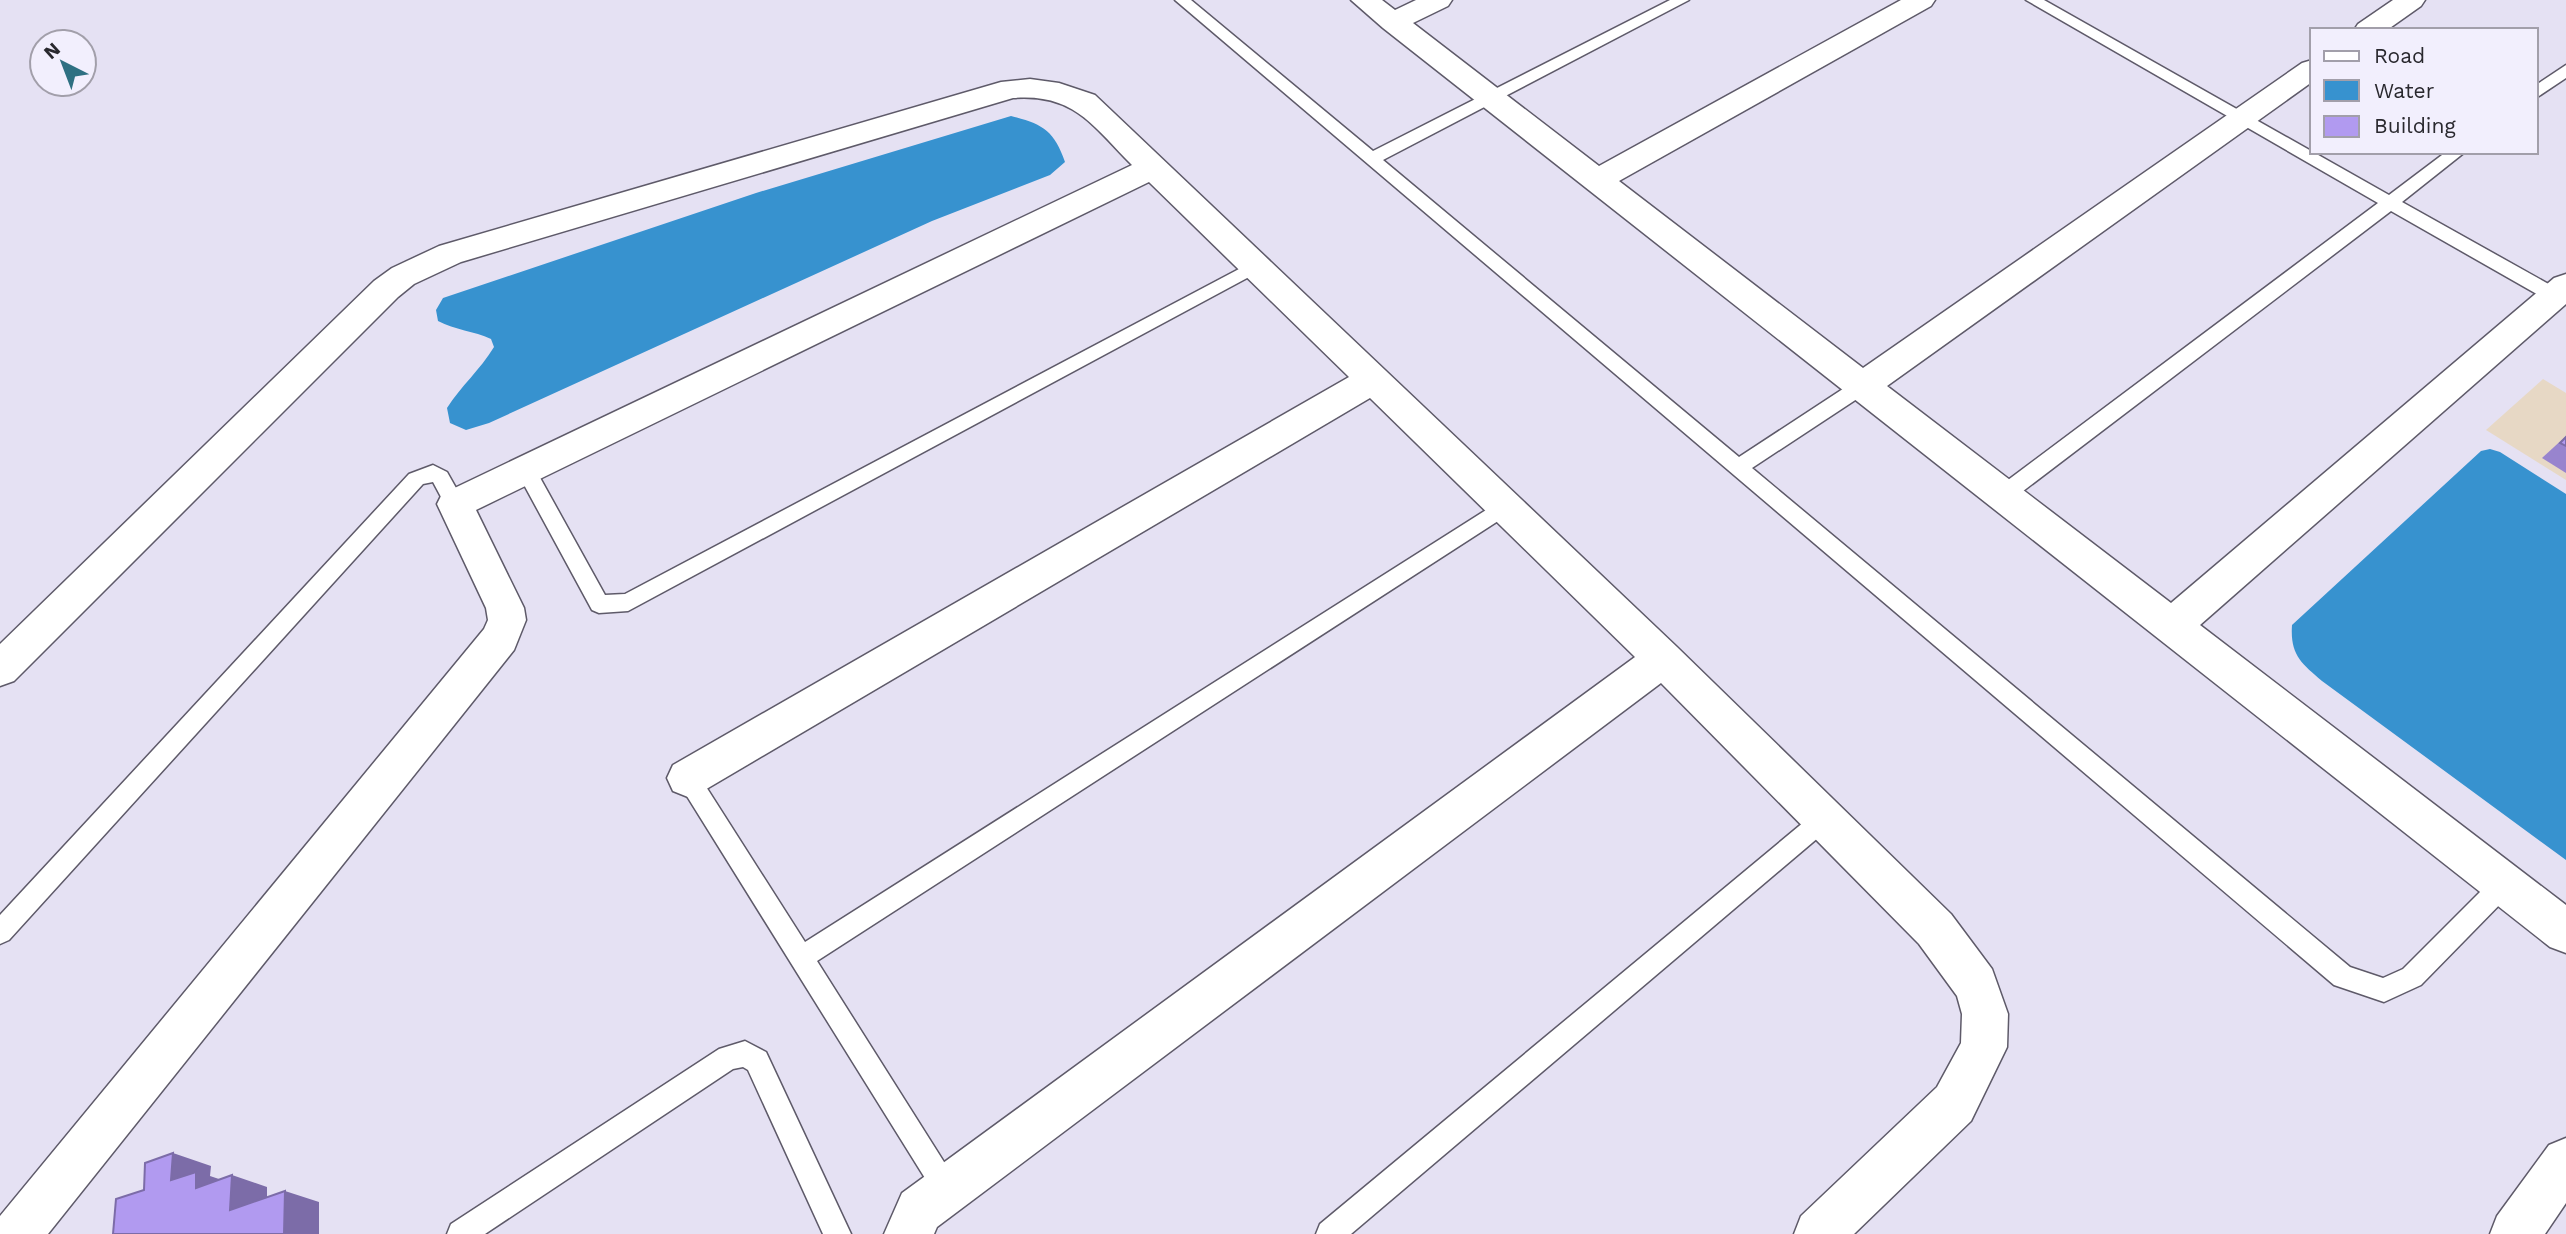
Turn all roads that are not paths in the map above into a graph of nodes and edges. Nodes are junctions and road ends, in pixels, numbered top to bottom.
1 (1182, 0) edge
2 (1365, 0) edge
3 (1438, 0) edge
4 (1682, 0) edge
5 (1921, 0) edge
6 (2033, 0) edge
7 (2411, 0) edge
8 (1393, 22) junction
9 (2371, 28) edge
10 (2310, 70) edge
11 (2566, 70) edge
12 (2538, 91) edge
13 (1490, 98) junction
14 (2242, 118) junction
15 (2454, 154) edge
16 (1371, 159) junction
17 (1152, 168) junction
18 (1597, 180) junction
19 (2390, 202) junction
20 (1256, 266) junction
21 (2561, 291) edge
22 (1374, 379) junction
23 (1862, 386) junction
24 (1738, 468) junction
25 (526, 470) junction
26 (2003, 495) junction
27 (455, 504) junction
28 (1505, 506) junction
29 (2172, 626) junction
30 (1663, 659) junction
31 (0, 669) edge
32 (688, 778) joint
33 (1824, 819) junction
34 (2504, 884) junction
35 (0, 932) edge
36 (2566, 932) edge
37 (801, 958) junction
38 (2566, 1162) edge
39 (947, 1190) junction
40 (18, 1234) edge
41 (461, 1234) edge
42 (837, 1234) edge
43 (909, 1234) edge
44 (1330, 1234) edge
45 (1819, 1234) edge
46 (2515, 1234) edge

1 - 16 lane
2 - 8 street
3 - 8 street
4 - 13 lane
5 - 18 street
6 - 14 lane
7 - 9 street
8 - 13 street
10 - 14 street
11 - 12 lane
13 - 16 lane
13 - 18 street
14 - 19 lane
14 - 23 street
15 - 19 lane
16 - 24 lane
17 - 20 street
17 - 25 street
17 - 31 street
18 - 23 street
19 - 21 lane
19 - 26 lane
20 - 22 street
20 - 25 lane
21 - 29 street
22 - 28 street
22 - 32 street
23 - 24 lane
23 - 26 street
24 - 34 lane
25 - 27 street
26 - 29 street
27 - 35 lane
27 - 40 street
28 - 30 street
28 - 37 lane
29 - 34 street
30 - 33 street
30 - 39 street
32 - 37 lane
33 - 44 lane
33 - 45 street
34 - 36 street
37 - 39 lane
38 - 46 street
39 - 43 street
41 - 42 lane

